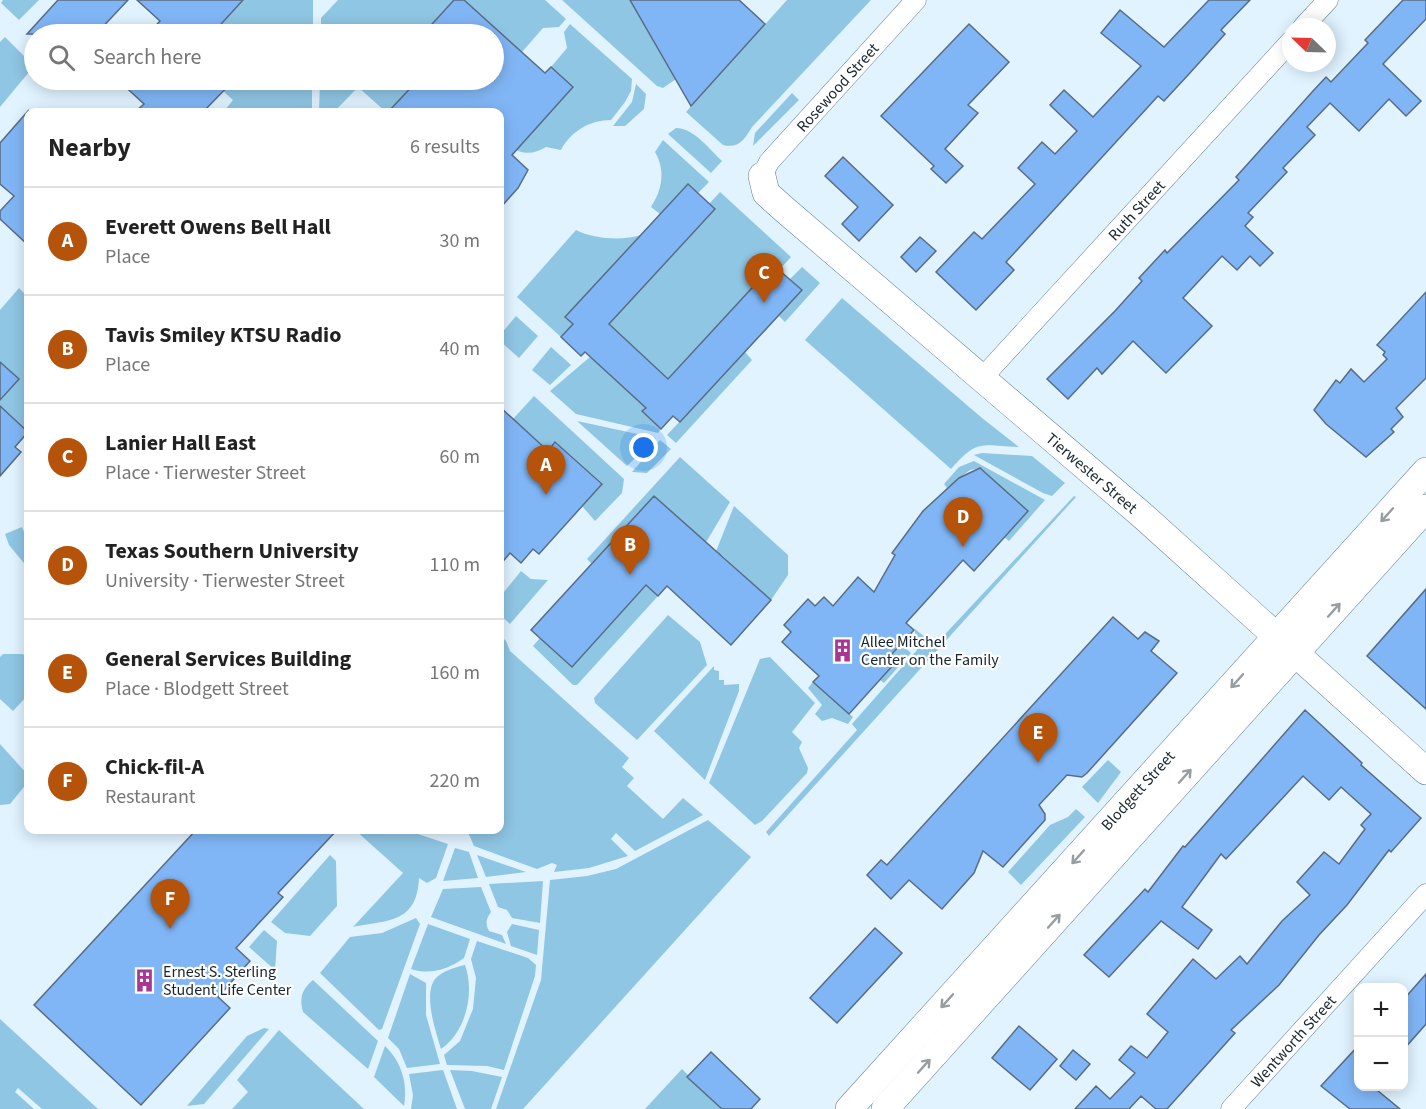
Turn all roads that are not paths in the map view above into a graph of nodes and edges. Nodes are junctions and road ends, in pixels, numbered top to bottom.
1 (916, 0) edge
2 (1328, 0) edge
3 (1311, 18) edge
4 (1282, 50) edge
5 (762, 176) joint
6 (982, 378) junction
7 (1426, 471) edge
8 (1426, 508) edge
9 (1285, 646) junction
10 (1426, 771) edge
11 (1426, 894) edge
12 (980, 983) junction
13 (849, 1109) edge
14 (885, 1109) edge
15 (1232, 1109) edge

1 - 5 street, Rosewood Street
2 - 3 street
4 - 6 street, Ruth Street
5 - 6 main road, Tierwester Street
6 - 9 main road, Tierwester Street
7 -> 9 main road, Blodgett Street
9 -> 8 main road, Blodgett Street
9 - 10 main road, Tierwester Street
9 - 12 main road, Blodgett Street
11 - 15 street, Wentworth Street
12 -> 13 main road, Blodgett Street
14 -> 12 main road, Blodgett Street

